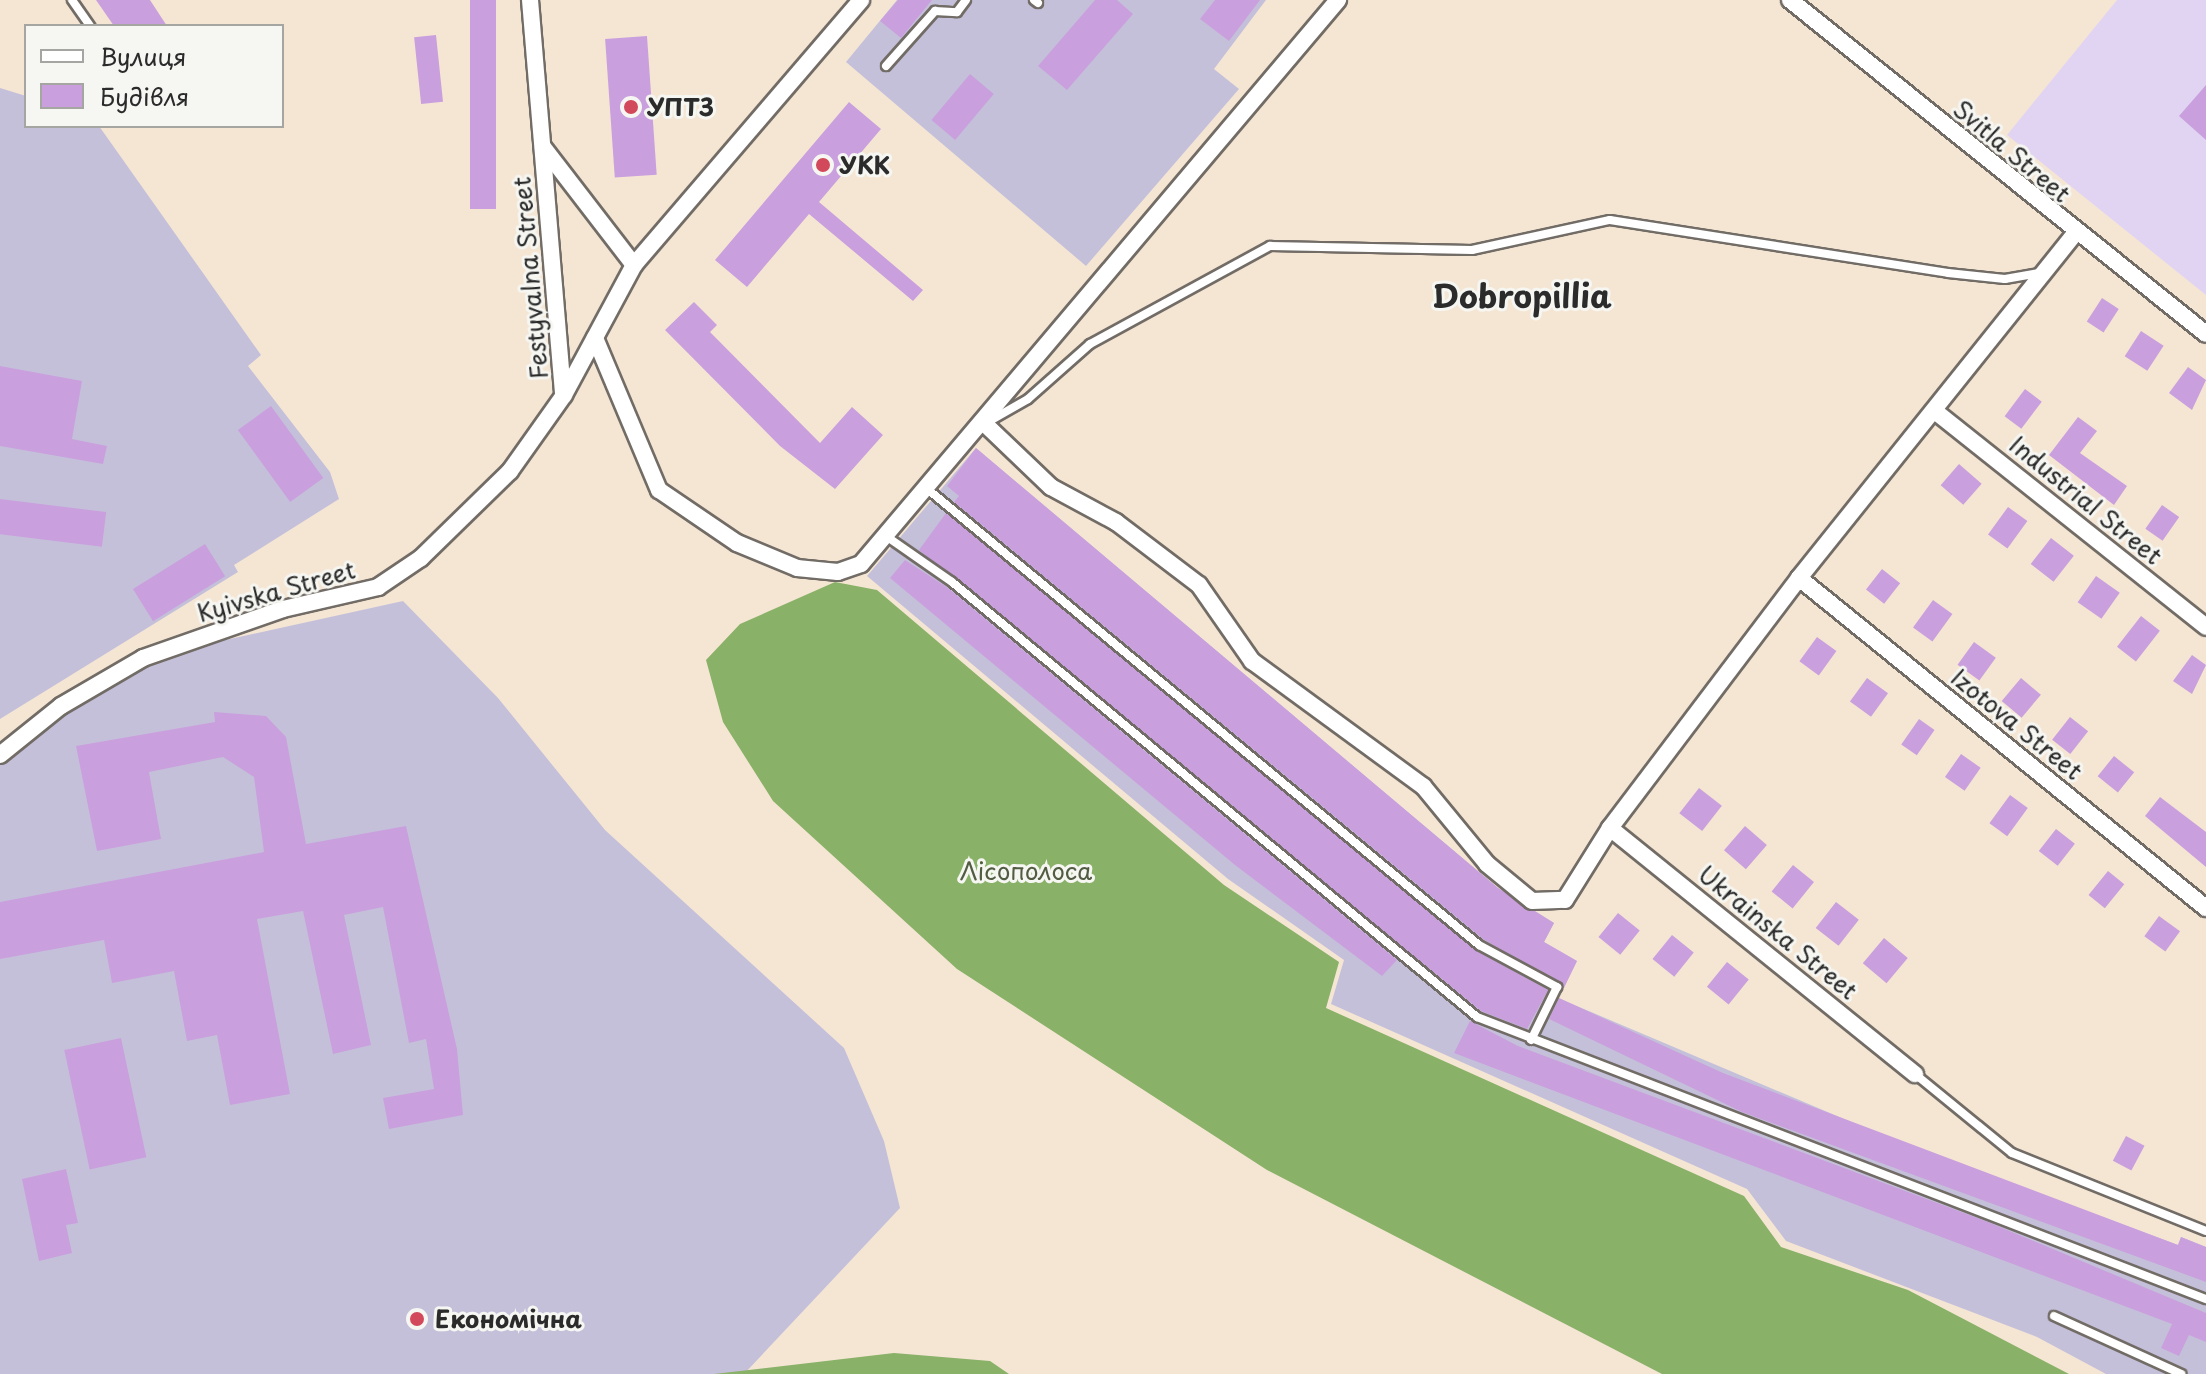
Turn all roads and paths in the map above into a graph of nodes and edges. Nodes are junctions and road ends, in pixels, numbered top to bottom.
1 (72, 0) edge
2 (530, 0) edge
3 (861, 0) edge
4 (966, 0) edge
5 (1338, 0) edge
6 (1790, 0) edge
7 (89, 24) edge
8 (886, 66) dead end
9 (543, 147) junction
10 (2075, 234) junction
11 (634, 265) junction
12 (2045, 272) junction
13 (2206, 334) edge
14 (595, 338) junction
15 (564, 395) junction
16 (1936, 412) junction
17 (985, 424) junction
18 (924, 487) junction
19 (886, 536) junction
20 (1799, 578) junction
21 (2206, 627) edge
22 (0, 755) edge
23 (1610, 828) junction
24 (2206, 908) edge
25 (1531, 1040) junction
26 (1915, 1074) joint
27 (2206, 1231) edge
28 (2206, 1299) edge
29 (2054, 1316) dead end
30 (2181, 1374) edge

1 - 7 lane
2 - 9 street, Festyvalna Street
3 - 11 street
4 - 8 lane
5 - 17 street
6 - 10 street, Svitla Street
9 - 11 street, Festyvalna Street
9 - 15 street, Festyvalna Street
10 - 12 street
10 - 13 street, Svitla Street
11 - 14 street, Festyvalna Street
12 - 16 street
12 - 17 lane
14 - 15 street, Festyvalna Street
14 - 19 street
15 - 22 street, Kyivska Street
16 - 20 street
16 - 21 street, Industrial Street
17 - 18 street
17 - 23 street
18 - 19 street
18 - 25 lane
19 - 25 lane
20 - 23 street
20 - 24 street, Izotova Street
23 - 26 street, Ukrainska Street
25 - 28 lane
26 - 27 lane
29 - 30 lane

